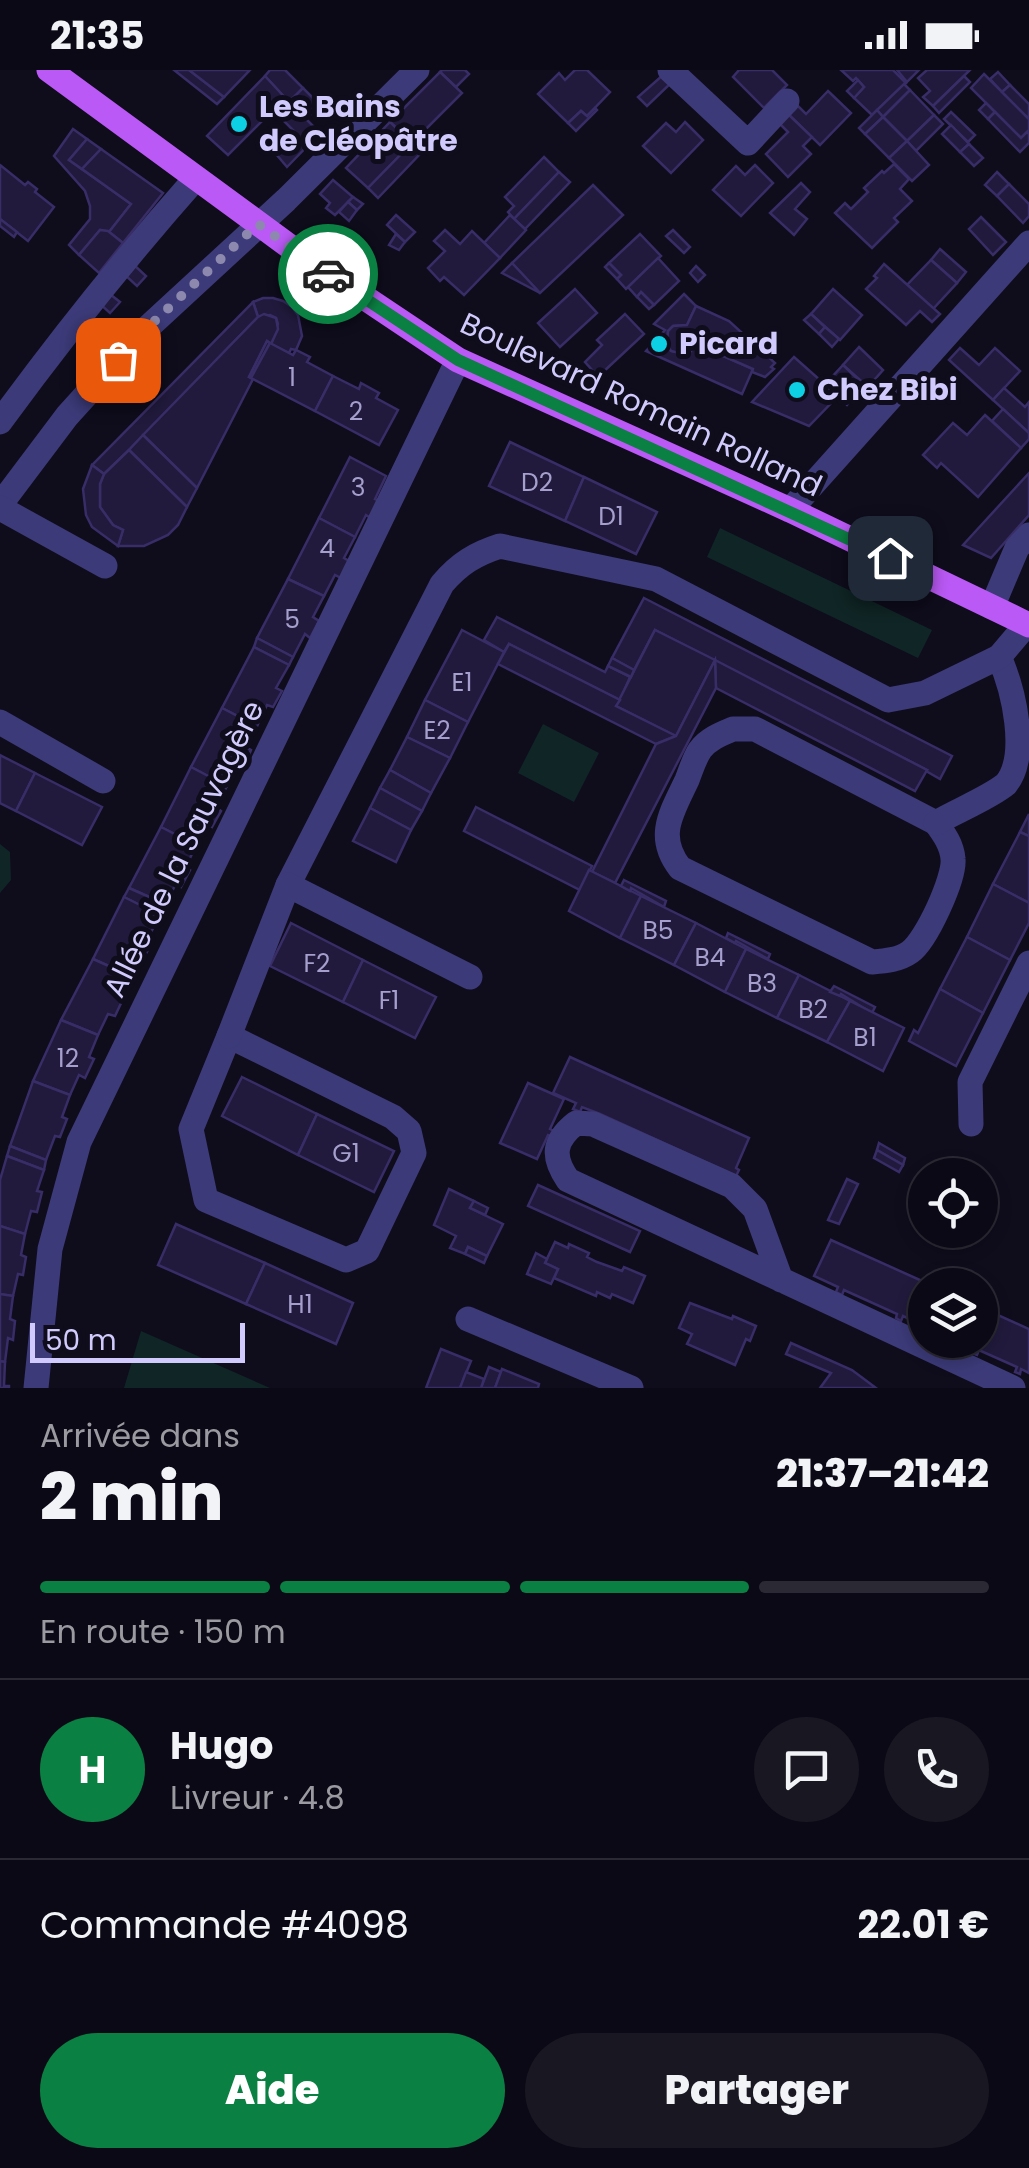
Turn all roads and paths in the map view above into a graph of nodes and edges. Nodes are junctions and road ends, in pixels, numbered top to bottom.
1 (50, 70) edge
2 (417, 70) edge
3 (670, 70) edge
4 (786, 101) dead end
5 (196, 178) junction
6 (258, 224) junction
7 (1029, 243) edge
8 (458, 360) junction
9 (0, 422) edge
10 (0, 506) edge
11 (790, 510) junction
12 (1029, 535) edge
13 (104, 566) dead end
14 (992, 607) junction
15 (1028, 624) edge
16 (999, 657) junction
17 (0, 722) edge
18 (103, 781) dead end
19 (936, 822) junction
20 (288, 885) junction
21 (1029, 963) edge
22 (470, 977) dead end
23 (229, 1036) junction
24 (972, 1124) dead end
25 (781, 1280) junction
26 (468, 1319) dead end
27 (36, 1388) edge
28 (631, 1388) edge
29 (1014, 1388) edge

1 - 5 main road, Boulevard Romain Rolland
2 - 6 street
3 - 4 street
5 - 6 main road, Boulevard Romain Rolland
5 - 9 street
6 - 8 main road, Boulevard Romain Rolland
6 - 10 street
7 - 11 street
8 - 11 main road, Boulevard Romain Rolland
8 - 27 street, Allée de la Sauvagère
10 - 13 street
11 - 14 main road, Boulevard Romain Rolland
12 - 14 street
14 - 15 main road, Boulevard Romain Rolland
15 - 16 street
16 - 19 street
16 - 20 street
17 - 18 street
19 - 19 street
20 - 22 street
20 - 23 street
21 - 24 street
23 - 23 street
25 - 25 street
25 - 29 street
26 - 28 street

